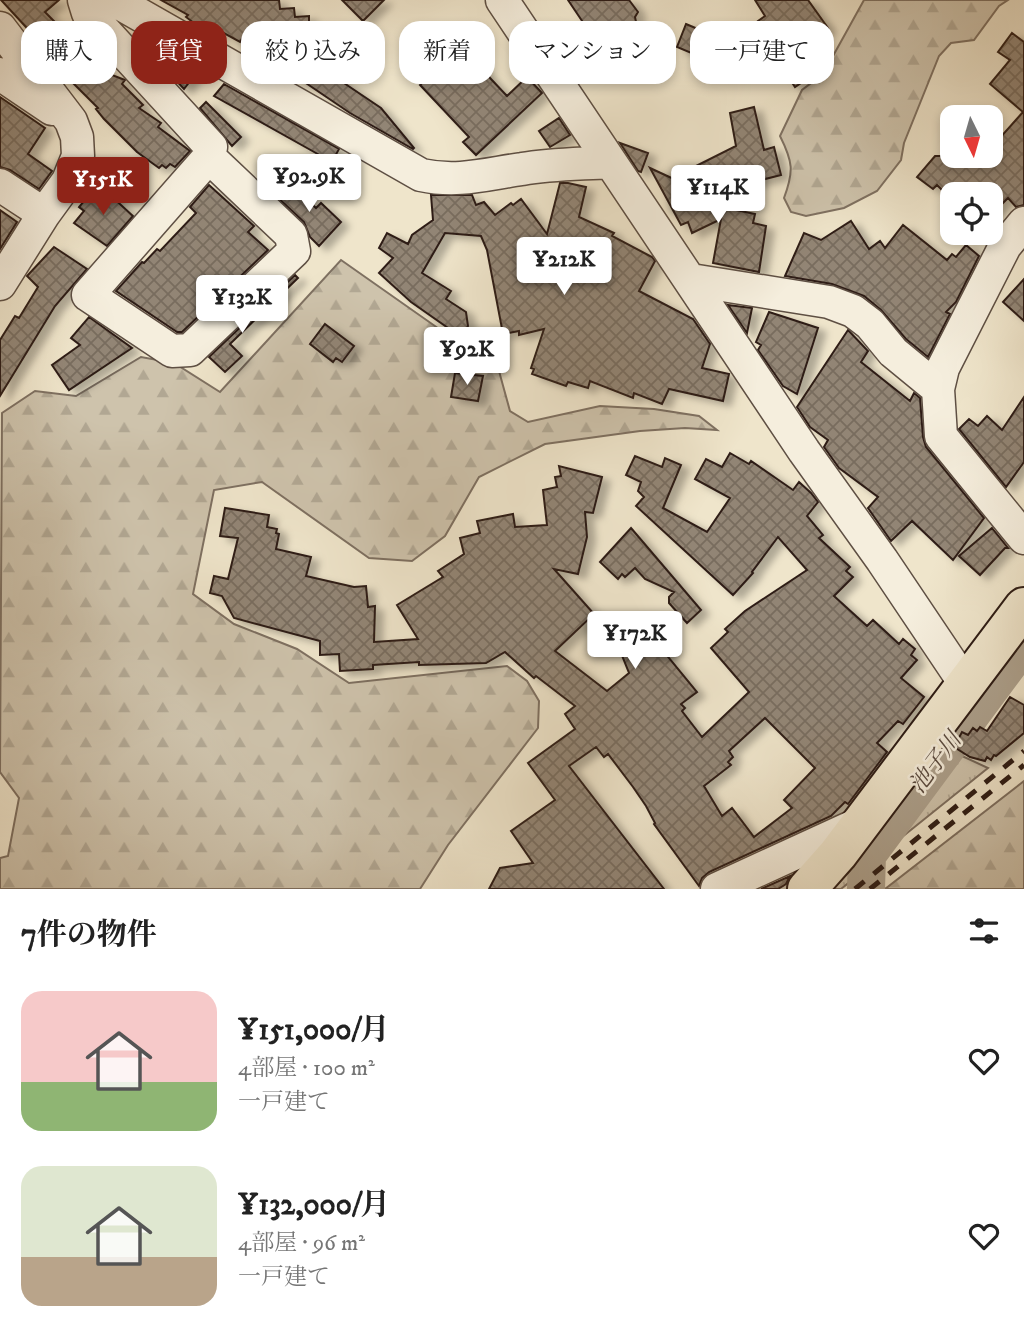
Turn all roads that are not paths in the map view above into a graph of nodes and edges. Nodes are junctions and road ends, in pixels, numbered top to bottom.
1 (84, 0) edge
2 (114, 0) edge
3 (502, 0) edge
4 (0, 28) edge
5 (0, 74) edge
6 (71, 121) junction
7 (209, 157) junction
8 (609, 162) junction
9 (0, 184) edge
10 (44, 214) junction
11 (1024, 223) edge
12 (691, 280) junction
13 (0, 284) edge
14 (938, 389) junction
15 (1024, 538) edge
16 (1024, 607) edge
17 (966, 685) junction
18 (863, 822) junction
19 (716, 889) edge
20 (807, 889) edge

1 - 7 street
2 - 8 street
3 - 8 street
4 - 6 street
5 - 6 street
6 - 10 street
7 - 7 street
8 - 12 street
9 - 10 street
10 - 13 street
11 - 14 street
12 - 14 street
12 - 17 street
14 - 15 street
16 - 17 main road
17 - 18 main road
18 - 19 street
18 - 20 main road

